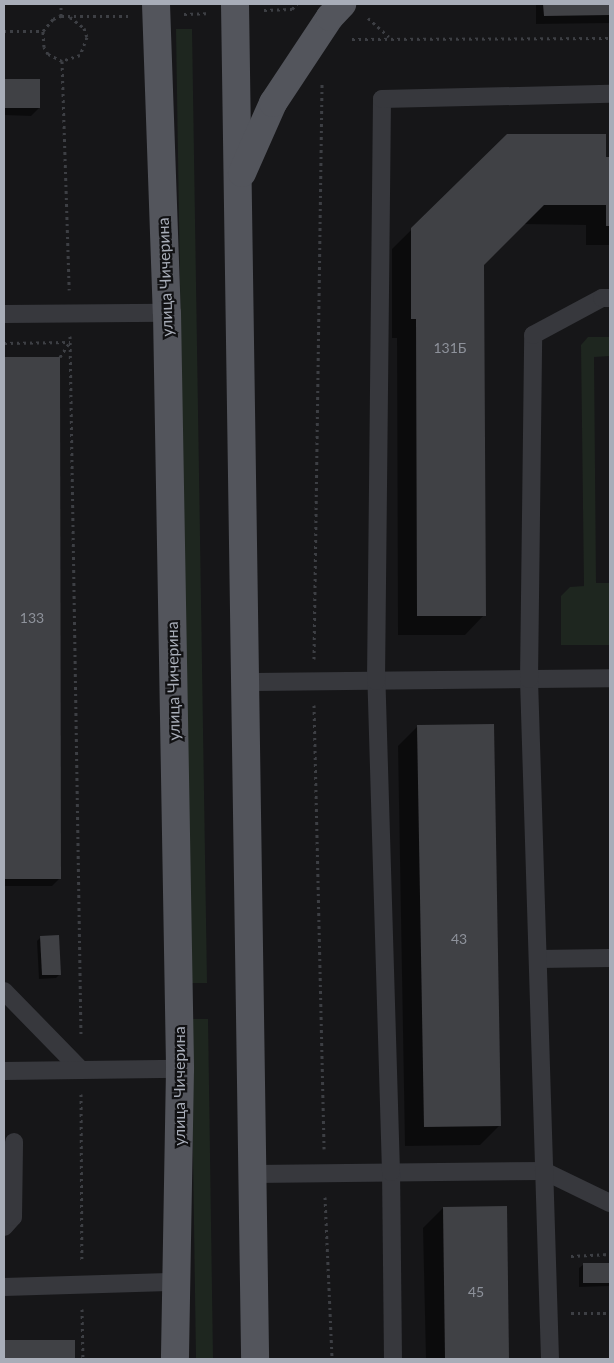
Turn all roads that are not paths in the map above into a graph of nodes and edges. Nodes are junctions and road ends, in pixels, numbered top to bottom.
1 (235, 4) edge
2 (352, 8) edge
3 (156, 10) edge
4 (610, 94) edge
5 (239, 179) junction
6 (610, 298) edge
7 (167, 313) junction
8 (4, 314) edge
9 (610, 678) edge
10 (528, 679) junction
11 (376, 681) junction
12 (246, 682) junction
13 (610, 958) edge
14 (538, 959) junction
15 (4, 991) edge
16 (180, 1069) junction
17 (81, 1070) junction
18 (4, 1071) edge
19 (14, 1142) dead end
20 (544, 1171) junction
21 (391, 1172) junction
22 (251, 1174) junction
23 (610, 1203) edge
24 (4, 1227) edge
25 (176, 1282) junction
26 (4, 1287) edge
27 (175, 1359) edge
28 (255, 1359) edge
29 (393, 1359) edge
30 (550, 1359) edge

1 - 5 main road
2 - 5 main road
3 - 7 main road, улица Чичерина
4 - 11 lane
5 - 12 main road
6 - 10 lane
7 - 8 lane
7 - 16 main road, улица Чичерина
9 - 10 lane
10 - 11 lane
10 - 14 lane
11 - 12 lane
11 - 21 lane
12 - 22 main road
13 - 14 lane
14 - 20 lane
15 - 17 lane
16 - 17 lane
16 - 25 main road, улица Чичерина
17 - 18 lane
19 - 24 lane
20 - 21 lane
20 - 23 lane
20 - 30 lane
21 - 22 lane
21 - 29 lane
22 - 28 main road
25 - 26 lane
25 - 27 main road, улица Чичерина

